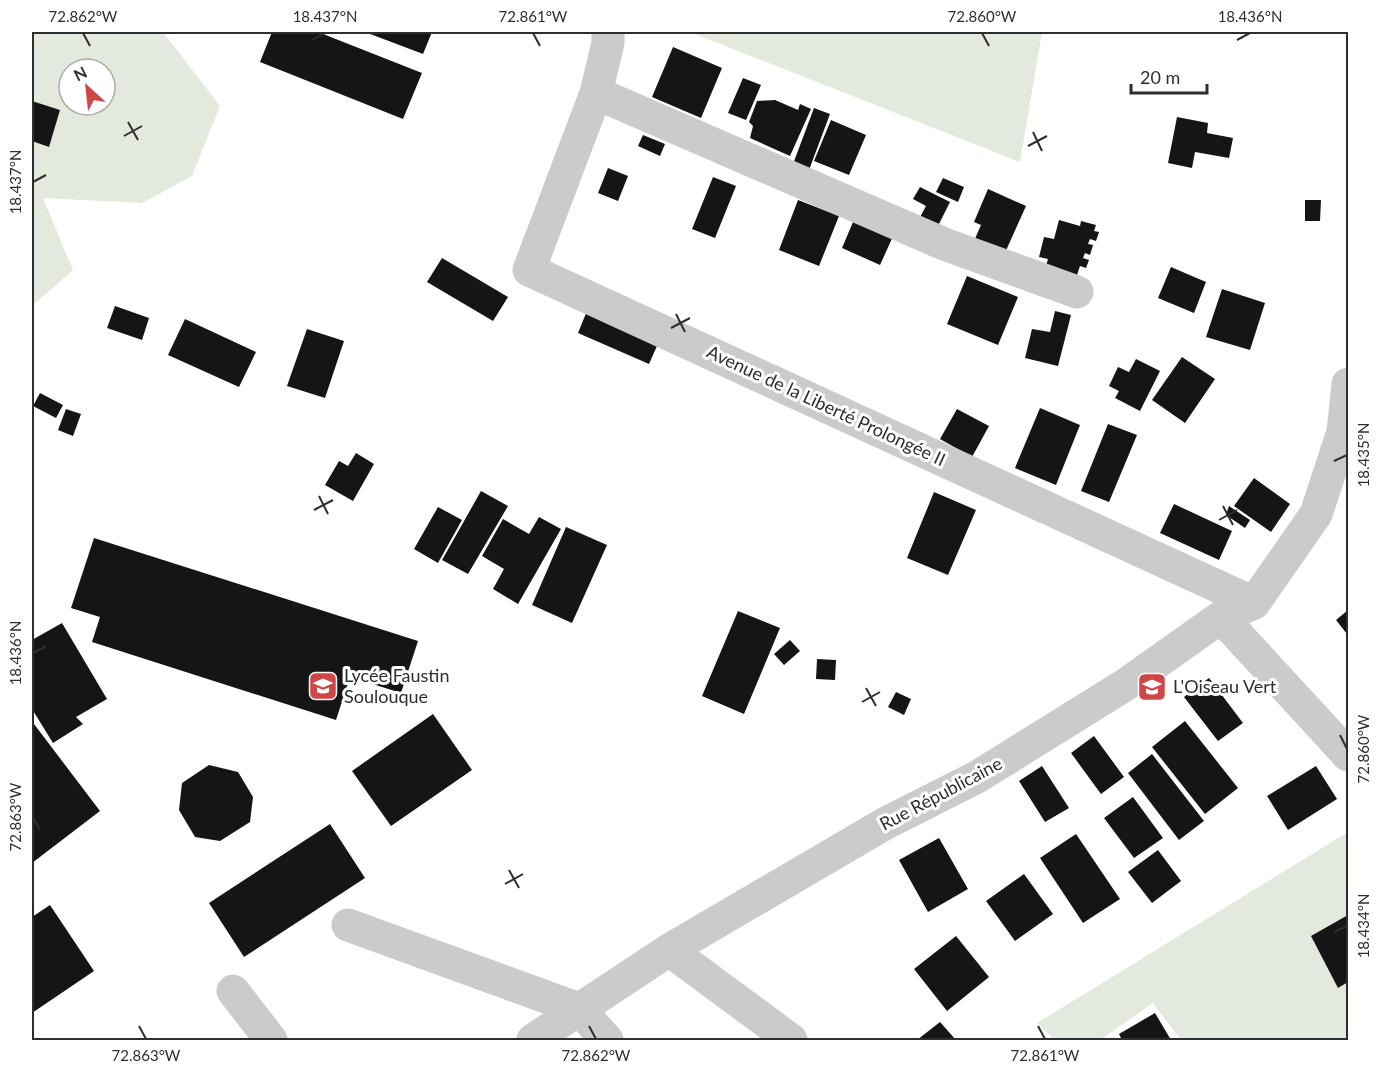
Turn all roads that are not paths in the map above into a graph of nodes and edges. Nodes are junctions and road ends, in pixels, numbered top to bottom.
1 (608, 32) edge
2 (596, 93) junction
3 (1077, 292) dead end
4 (1348, 384) edge
5 (1254, 603) junction
6 (1221, 617) junction
7 (1348, 755) edge
8 (348, 926) dead end
9 (669, 950) junction
10 (233, 992) dead end
11 (579, 1009) junction
12 (271, 1041) edge
13 (533, 1041) edge
14 (607, 1041) edge
15 (790, 1041) edge

1 - 2 street, Avenue de la Liberté Prolongée II
2 - 3 street
2 - 5 street, Avenue de la Liberté Prolongée II
4 - 5 street
5 - 6 street, Rue Républicaine
6 - 7 street
6 - 9 street, Rue Républicaine
8 - 11 street
9 - 11 street, Rue Républicaine
9 - 15 street
10 - 12 street
11 - 13 street, Rue Républicaine
11 - 14 street

